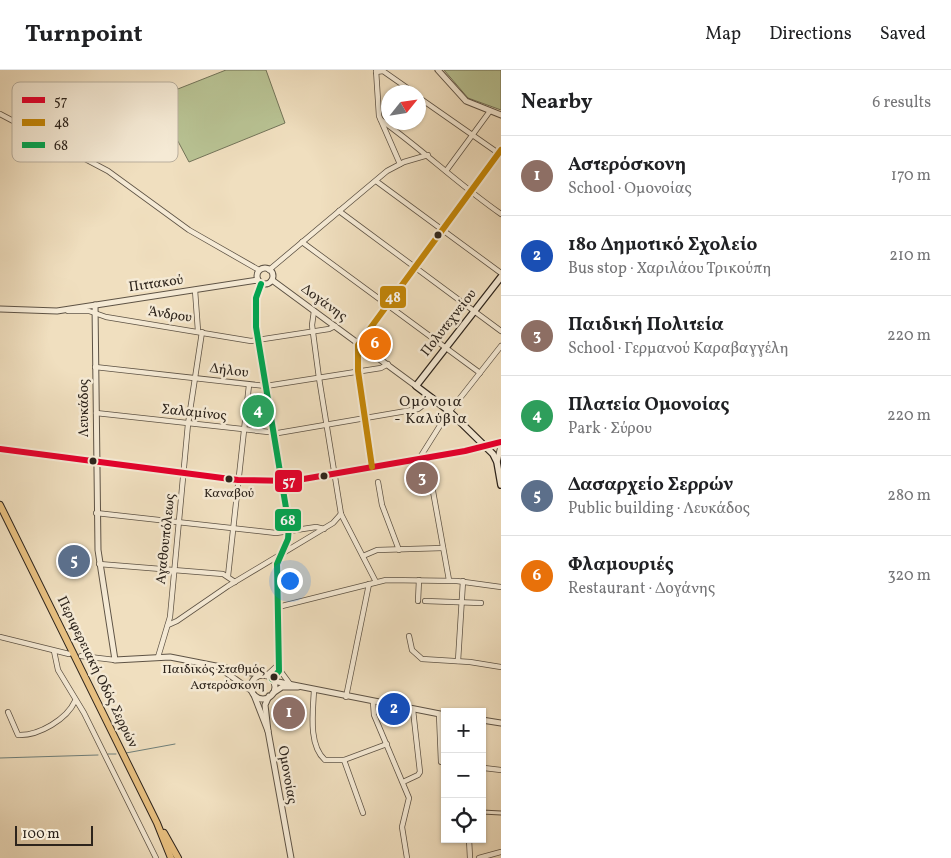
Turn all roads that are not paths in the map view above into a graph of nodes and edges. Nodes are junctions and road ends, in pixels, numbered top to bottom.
1 (438, 70) edge
2 (376, 71) edge
3 (384, 71) edge
4 (403, 85) edge
5 (426, 102) edge
6 (490, 111) junction
7 (0, 114) edge
8 (501, 115) edge
9 (381, 120) edge
10 (12, 121) edge
11 (385, 130) edge
12 (394, 130) edge
13 (473, 135) junction
14 (500, 153) edge
15 (428, 155) junction
16 (90, 162) edge
17 (400, 164) junction
18 (446, 171) junction
19 (376, 181) junction
20 (470, 192) junction
21 (339, 211) junction
22 (501, 214) edge
23 (442, 230) junction
24 (302, 242) junction
25 (415, 267) junction
26 (259, 270) junction
27 (269, 270) junction
28 (501, 272) edge
29 (501, 277) edge
30 (272, 280) junction
31 (260, 282) junction
32 (195, 290) junction
33 (94, 305) junction
34 (387, 305) junction
35 (0, 309) edge
36 (58, 311) junction
37 (314, 311) junction
38 (474, 311) junction
39 (95, 313) junction
40 (335, 326) junction
41 (501, 331) edge
42 (200, 332) junction
43 (313, 332) junction
44 (257, 340) junction
45 (359, 344) junction
46 (501, 346) edge
47 (445, 348) junction
48 (388, 364) junction
49 (96, 367) junction
50 (358, 371) junction
51 (480, 373) junction
52 (195, 378) junction
53 (319, 378) junction
54 (250, 385) junction
55 (266, 386) junction
56 (416, 386) junction
57 (433, 398) junction
58 (449, 412) junction
59 (96, 413) junction
60 (364, 418) junction
61 (188, 424) junction
62 (327, 425) junction
63 (244, 430) junction
64 (274, 433) junction
65 (501, 444) edge
66 (485, 446) junction
67 (0, 449) edge
68 (427, 458) junction
69 (419, 459) junction
70 (96, 462) junction
71 (497, 462) junction
72 (372, 468) junction
73 (184, 472) junction
74 (336, 474) junction
75 (238, 480) junction
76 (282, 482) junction
77 (378, 482) dead end
78 (501, 483) edge
79 (0, 505) edge
80 (96, 513) junction
81 (342, 514) junction
82 (179, 522) junction
83 (232, 528) junction
84 (324, 529) junction
85 (289, 533) junction
86 (444, 548) junction
87 (399, 550) junction
88 (280, 555) junction
89 (363, 556) junction
90 (99, 564) junction
91 (174, 570) junction
92 (228, 576) junction
93 (419, 580) junction
94 (449, 580) junction
95 (465, 581) junction
96 (234, 582) junction
97 (376, 582) junction
98 (369, 584) junction
99 (501, 587) edge
100 (418, 601) dead end
101 (425, 601) dead end
102 (461, 603) junction
103 (482, 603) dead end
104 (278, 607) junction
105 (168, 625) junction
106 (409, 636) dead end
107 (0, 637) edge
108 (54, 651) junction
109 (69, 654) dead end
110 (81, 656) dead end
111 (158, 657) junction
112 (114, 660) junction
113 (458, 661) junction
114 (278, 665) junction
115 (218, 667) junction
116 (501, 668) edge
117 (264, 675) junction
118 (272, 680) junction
119 (290, 684) junction
120 (298, 687) junction
121 (314, 690) junction
122 (253, 693) junction
123 (271, 695) junction
124 (346, 697) junction
125 (76, 701) junction
126 (373, 702) junction
127 (413, 710) junction
128 (8, 712) dead end
129 (441, 715) edge
130 (486, 721) edge
131 (501, 723) edge
132 (268, 731) junction
133 (387, 744) junction
134 (344, 760) junction
135 (486, 768) edge
136 (501, 770) edge
137 (404, 782) junction
138 (486, 812) edge
139 (363, 813) dead end
140 (501, 813) edge
141 (158, 823) junction
142 (469, 843) edge
143 (501, 852) edge
144 (156, 858) edge
145 (171, 858) edge
146 (178, 858) edge
147 (291, 858) edge
148 (407, 858) edge
149 (470, 858) edge
150 (479, 858) edge

1 - 6 street
2 - 3 street
2 - 9 street
3 - 4 street
5 - 13 street
6 - 8 street
6 - 13 street
7 - 10 street
11 - 17 street
12 - 15 street
13 - 14 street
13 - 18 street
14 - 20 street
15 - 17 street
15 - 18 street
16 - 26 street
17 - 19 street
18 - 20 street
19 - 21 street
19 - 23 street
20 - 22 street
20 - 23 street
21 - 24 street
21 - 25 street
23 - 25 street
23 - 28 street
24 - 27 street
24 - 34 street
25 - 34 street
25 - 38 street
26 - 27 street
26 - 31 street
27 - 30 street
29 - 38 main road, Πολυτεχνείου
30 - 31 street
30 - 37 street, Δογάνης
31 - 32 street, Πιττακού
31 - 44 street
32 - 33 street, Πιττακού
32 - 42 street, Αγαθουπόλεως
33 - 36 street, Πιττακού
33 - 39 street, Λευκάδος
34 - 45 street
34 - 47 street
35 - 36 street, Άνδρου
36 - 39 street, Άνδρου
37 - 40 street, Δογάνης
37 - 43 street
38 - 41 street
38 - 47 main road, Πολυτεχνείου
39 - 42 street, Άνδρου
39 - 49 street, Λευκάδος
40 - 43 street, Άνδρου
40 - 45 street, Δογάνης
42 - 44 street, Άνδρου
42 - 52 street, Αγαθουπόλεως
43 - 44 street, Άνδρου
43 - 53 street
44 - 55 street
45 - 48 street, Δογάνης
45 - 50 street
46 - 51 street
47 - 51 street
47 - 56 main road, Πολυτεχνείου
48 - 50 street, Δήλου
48 - 56 street, Δογάνης
49 - 52 street, Δήλου
49 - 59 street, Λευκάδος
50 - 53 street, Δήλου
50 - 60 street
51 - 58 street
52 - 54 street, Δήλου
52 - 61 street, Αγαθουπόλεως
53 - 55 street, Δήλου
53 - 62 street
54 - 55 street, Δήλου
54 - 63 street
55 - 64 street
56 - 57 main road, Δογάνης
57 - 58 main road, Δογάνης
57 - 60 street, Σαλαμίνος
58 - 66 main road, Δογάνης
58 - 69 street
59 - 61 street, Σαλαμίνος
59 - 70 street, Λευκάδος
60 - 62 street, Σαλαμίνος
60 - 72 street
61 - 63 street, Σαλαμίνος
61 - 73 street, Αγαθουπόλεως
62 - 64 street, Σαλαμίνος
62 - 74 street
63 - 64 street, Σαλαμίνος
63 - 75 street
64 - 76 street
65 - 66 street
65 - 71 street
66 - 68 street
66 - 71 main road, Δογάνης
67 - 70 street
68 - 69 street
68 - 86 street
69 - 72 street
70 - 73 street
70 - 80 street, Λευκάδος
71 - 78 main road
72 - 74 street
73 - 75 street
73 - 82 street, Αγαθουπόλεως
74 - 76 street
74 - 81 street
75 - 76 street
75 - 83 street
76 - 85 street
77 - 87 street
79 - 141 main road, Περιφερειακή Οδός Σερρών
80 - 82 street
80 - 90 street, Λευκάδος
81 - 84 street
81 - 89 street
82 - 83 street
82 - 91 street, Αγαθουπόλεως
83 - 85 street
83 - 92 street
84 - 85 street
84 - 88 street
85 - 88 street
86 - 87 street
86 - 94 street
87 - 89 street
88 - 96 street
88 - 104 street
89 - 97 street
90 - 91 street
90 - 112 street, Λευκάδος
91 - 92 street
91 - 105 street, Αγαθουπόλεως
92 - 96 street
93 - 94 street
93 - 97 street
93 - 100 street
94 - 95 street
95 - 99 street
95 - 102 street
96 - 105 street
97 - 98 street
98 - 104 street
98 - 124 street
101 - 102 street
102 - 103 street
102 - 113 street
104 - 114 street
105 - 111 street, Αγαθουπόλεως
106 - 113 street
107 - 108 street
108 - 109 street
108 - 125 street
110 - 112 street
111 - 112 street
111 - 115 street
113 - 116 street
114 - 117 street
114 - 118 street
114 - 119 street
115 - 117 street
115 - 122 street
117 - 118 street
117 - 122 street
118 - 119 street
118 - 123 street
119 - 120 street
120 - 121 street
120 - 123 street
121 - 124 street
121 - 134 street
122 - 123 street
122 - 132 street
123 - 132 street, Ομονοίας
124 - 126 street
125 - 128 street
125 - 144 street
126 - 127 street
126 - 133 street
127 - 129 street
127 - 137 street
130 - 131 street
132 - 147 street, Ομονοίας
133 - 134 street
133 - 137 street
134 - 139 street
135 - 136 street
137 - 148 street
138 - 140 street
141 - 145 main road, Περιφερειακή Οδός Σερρών
141 - 146 main road, Περιφερειακή Οδός Σερρών
142 - 149 street
143 - 150 street

